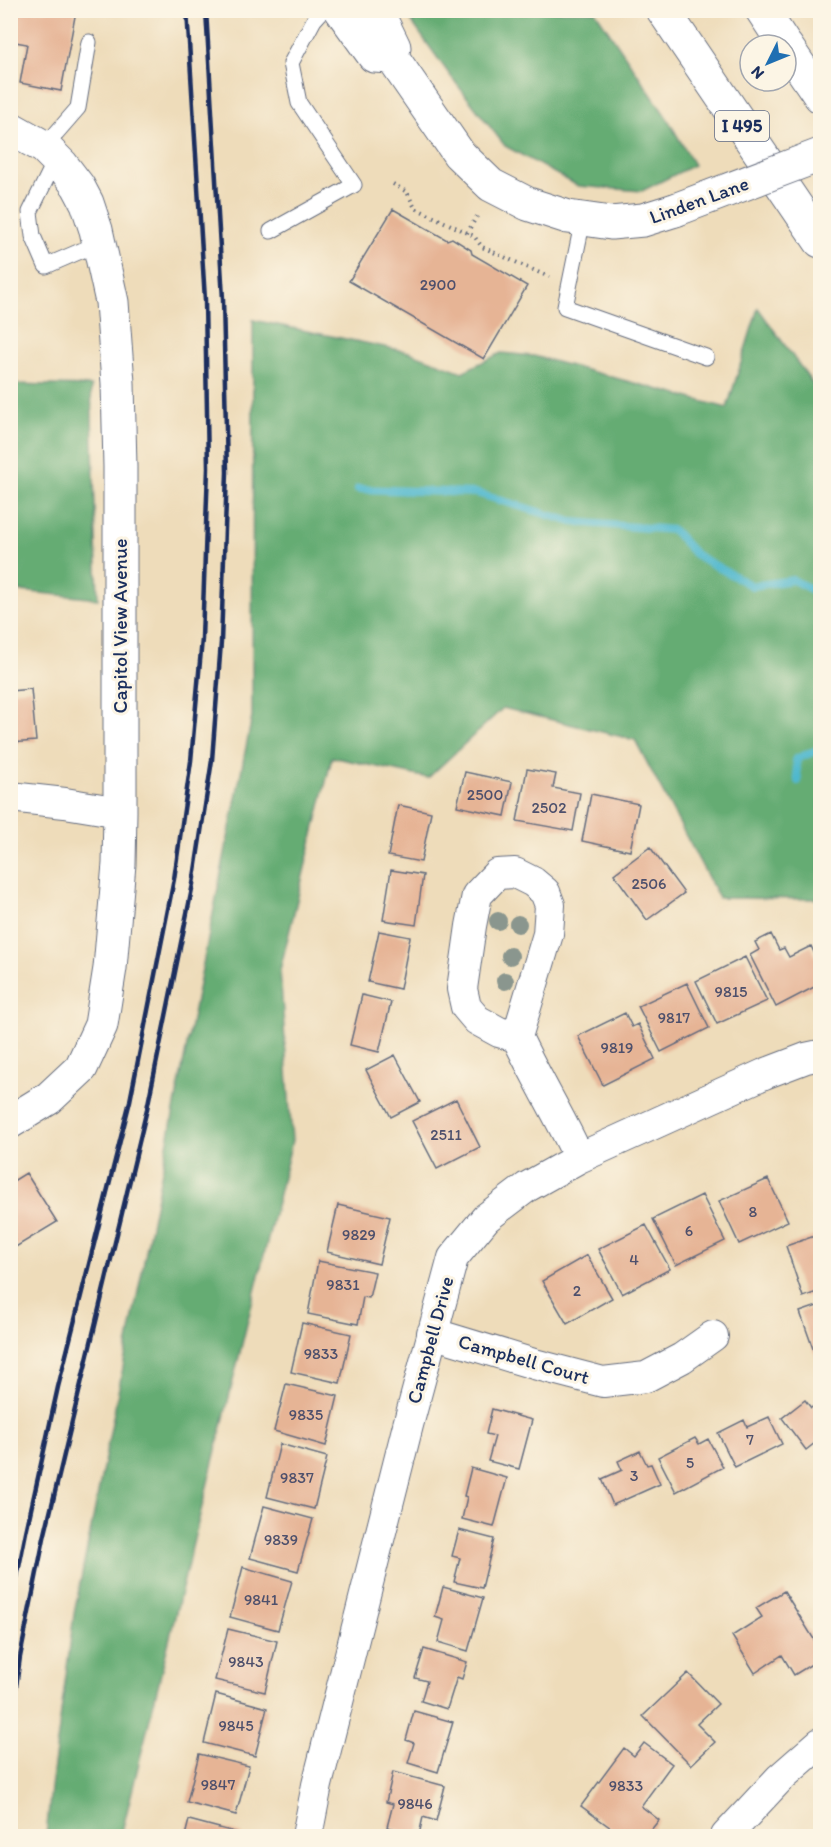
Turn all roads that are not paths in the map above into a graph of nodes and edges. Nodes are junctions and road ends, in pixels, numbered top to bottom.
1 (322, 10) edge
2 (341, 10) edge
3 (372, 10) edge
4 (663, 10) edge
5 (762, 10) edge
6 (778, 33) edge
7 (89, 42) dead end
8 (392, 57) junction
9 (798, 63) edge
10 (820, 96) edge
11 (10, 128) edge
12 (50, 153) junction
13 (820, 155) edge
14 (583, 219) junction
15 (271, 231) dead end
16 (820, 241) edge
17 (99, 243) junction
18 (706, 357) dead end
19 (10, 797) edge
20 (120, 812) junction
21 (517, 1037) junction
22 (820, 1055) edge
23 (10, 1122) edge
24 (579, 1158) junction
25 (432, 1333) junction
26 (713, 1336) dead end
27 (820, 1743) edge
28 (307, 1836) edge
29 (726, 1836) edge

1 - 15 lane
2 - 8 main road
3 - 8 main road, Linden Lane
4 - 16 main road, I 495
5 - 6 main road
7 - 12 lane
8 - 14 main road, Linden Lane
9 - 10 main road
11 - 12 main road, Capitol View Avenue
12 - 17 main road, Capitol View Avenue
12 - 17 lane
13 - 14 main road, Linden Lane, bridge
14 - 18 lane
17 - 20 main road, Capitol View Avenue
19 - 20 street
20 - 23 main road, Capitol View Avenue
21 - 21 street
21 - 24 street
22 - 24 street, Campbell Drive
24 - 25 street, Campbell Drive
25 - 26 street, Campbell Court
25 - 28 street, Campbell Drive
27 - 29 street

